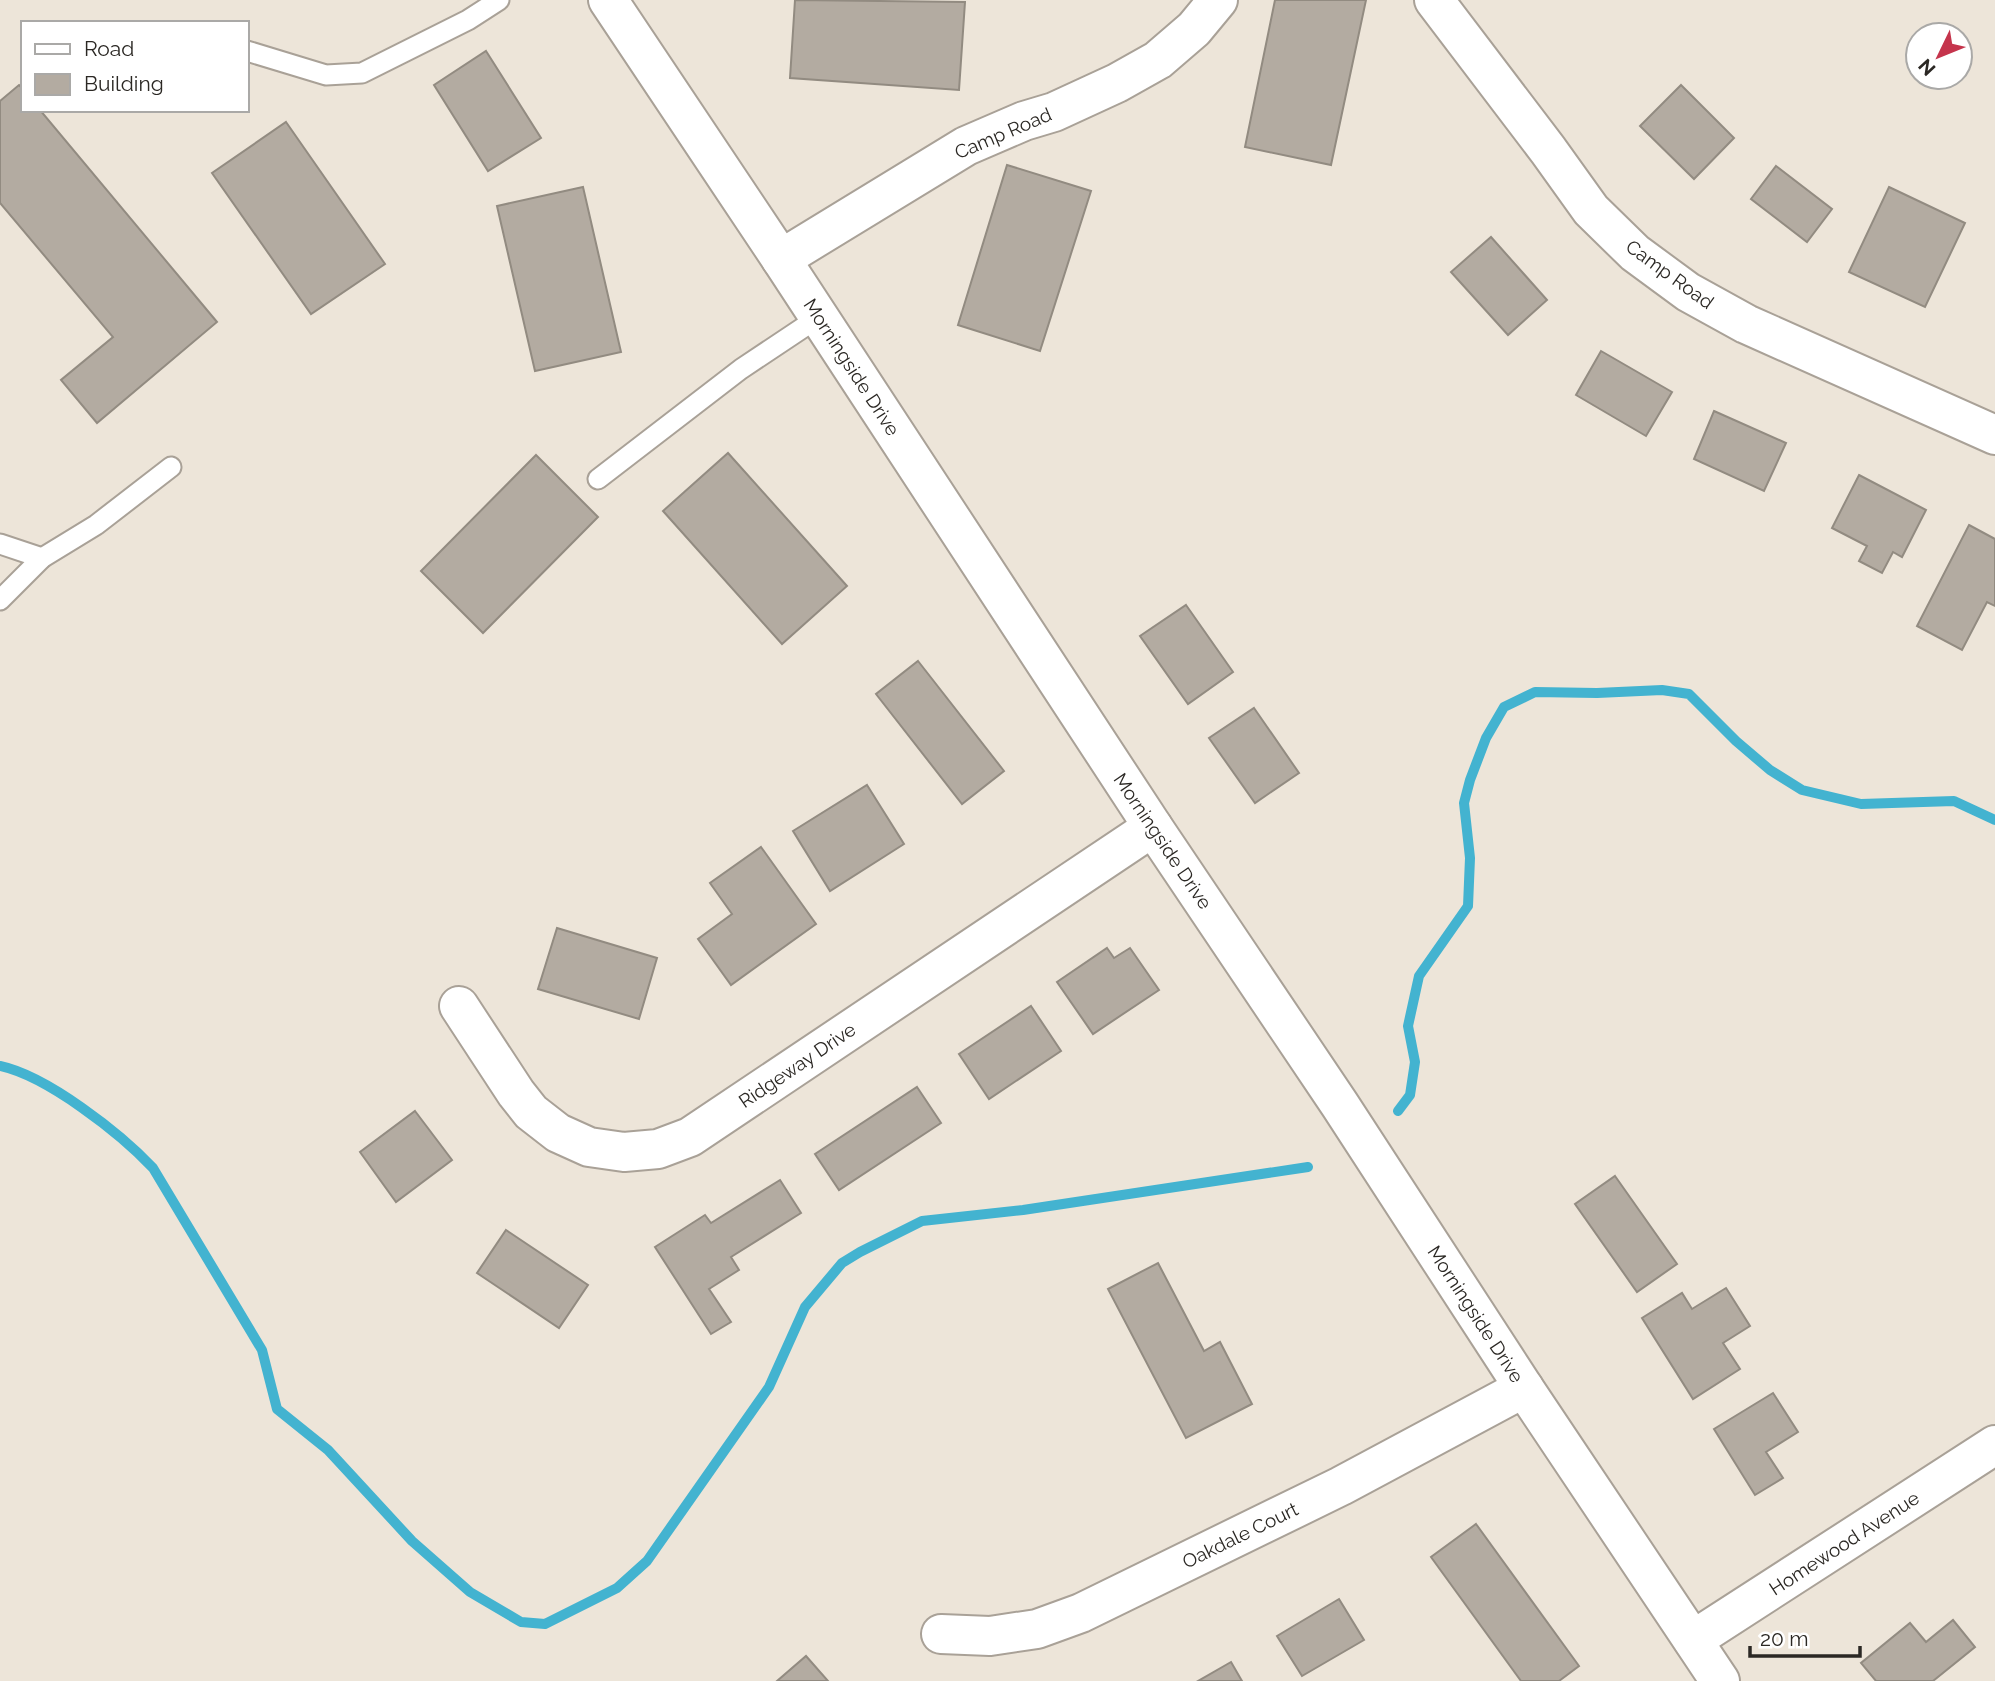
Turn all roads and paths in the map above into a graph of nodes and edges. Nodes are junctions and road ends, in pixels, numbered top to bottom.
1 (499, 0) edge
2 (608, 0) edge
3 (1218, 0) edge
4 (1434, 0) edge
5 (248, 51) edge
6 (781, 259) junction
7 (819, 317) junction
8 (1995, 435) edge
9 (172, 467) dead end
10 (598, 479) dead end
11 (0, 544) edge
12 (42, 558) junction
13 (0, 600) edge
14 (1153, 827) junction
15 (459, 1006) dead end
16 (1524, 1388) junction
17 (1995, 1445) edge
18 (941, 1634) dead end
19 (1693, 1640) junction
20 (1720, 1681) edge

1 - 5 lane
2 - 6 street, Morningside Drive
3 - 6 street, Camp Road
4 - 8 street, Camp Road
6 - 7 street, Morningside Drive
7 - 10 lane
7 - 14 street, Morningside Drive
9 - 12 lane
11 - 12 lane
12 - 13 lane
14 - 15 street, Ridgeway Drive
14 - 16 street, Morningside Drive
16 - 18 street, Oakdale Court
16 - 19 street, Morningside Drive
17 - 19 street, Homewood Avenue
19 - 20 street, Morningside Drive

